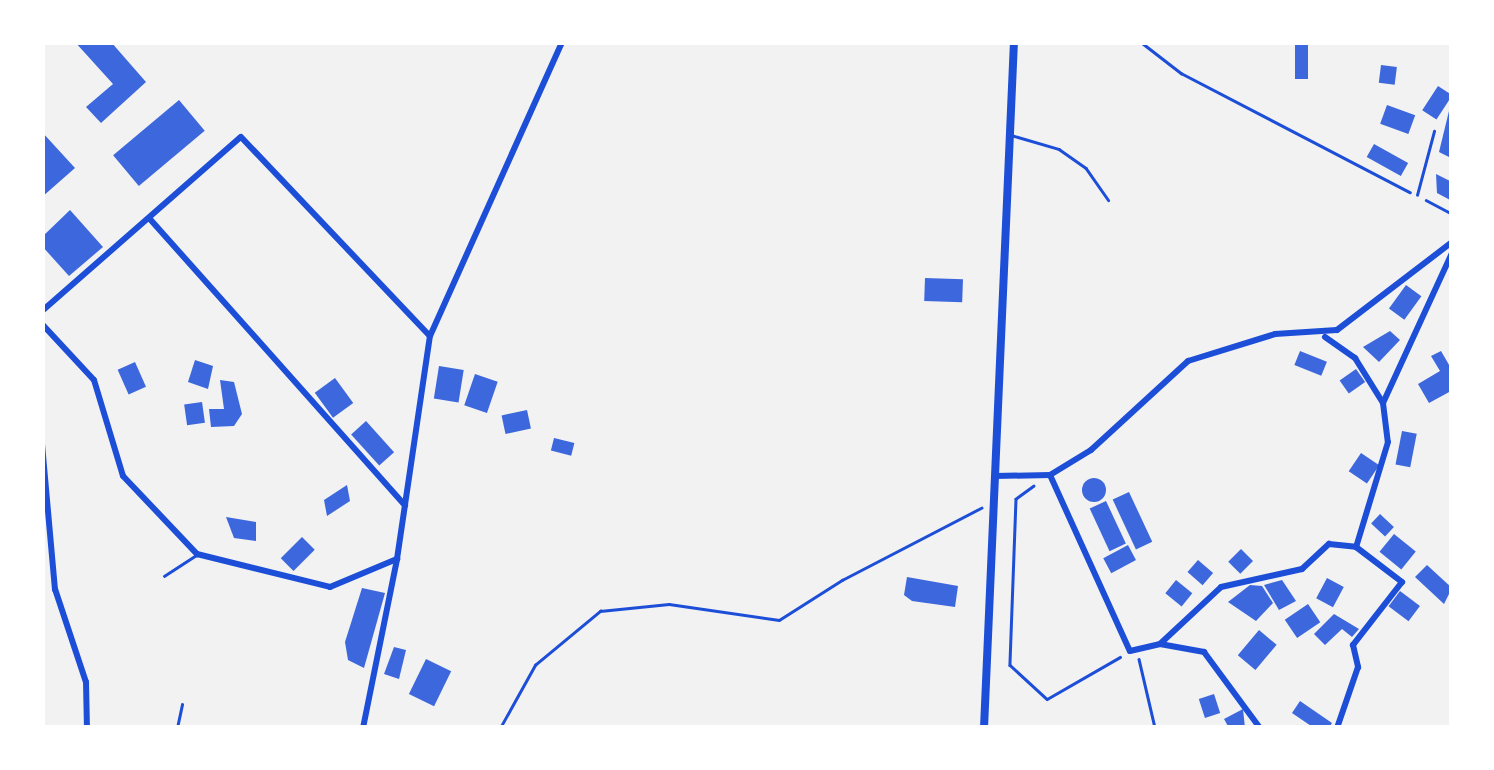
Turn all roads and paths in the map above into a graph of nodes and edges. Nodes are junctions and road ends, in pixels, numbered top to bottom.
1 (562, 42) edge
2 (1014, 42) edge
3 (1141, 42) edge
4 (1434, 131) dead end
5 (1009, 134) junction
6 (1416, 195) junction
7 (1108, 200) dead end
8 (1452, 214) edge
9 (149, 218) junction
10 (1452, 242) edge
11 (1452, 253) edge
12 (42, 311) edge
13 (42, 324) edge
14 (430, 336) junction
15 (1324, 336) junction
16 (1383, 403) junction
17 (42, 444) edge
18 (1050, 475) junction
19 (992, 476) junction
20 (991, 502) junction
21 (406, 506) junction
22 (1356, 548) junction
23 (197, 554) junction
24 (397, 559) junction
25 (164, 576) dead end
26 (1160, 644) junction
27 (1141, 648) junction
28 (1130, 651) junction
29 (182, 705) dead end
30 (87, 728) edge
31 (177, 728) edge
32 (363, 728) edge
33 (500, 728) edge
34 (984, 728) edge
35 (1155, 728) edge
36 (1260, 728) edge
37 (1336, 728) edge

1 - 14 street
2 - 5 street
3 - 6 path
4 - 6 lane
5 - 7 lane
5 - 19 street
6 - 8 path
9 - 12 street
9 - 14 street
9 - 21 street
10 - 15 street
11 - 16 street
13 - 23 street
14 - 21 street
15 - 16 street
15 - 18 street
16 - 22 street
17 - 30 street
18 - 19 street
18 - 28 street
18 - 28 path
19 - 20 street
20 - 33 path
20 - 34 street
21 - 24 street
22 - 26 street
22 - 37 street
23 - 24 street
23 - 25 lane
24 - 32 street
26 - 27 street
26 - 36 street
27 - 28 street
27 - 35 path
29 - 31 lane

